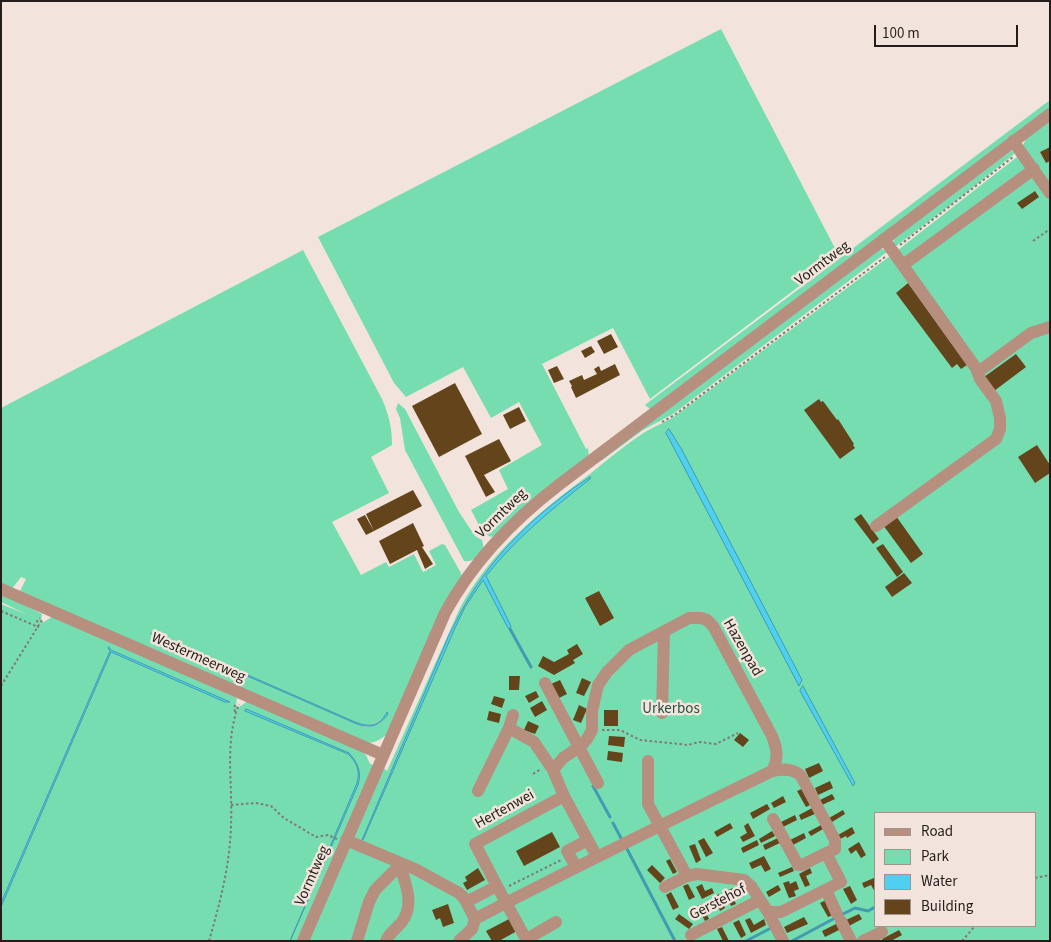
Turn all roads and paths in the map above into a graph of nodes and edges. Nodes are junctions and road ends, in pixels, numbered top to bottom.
1 (1050, 114) edge
2 (1013, 141) junction
3 (1017, 154) dead end
4 (1034, 169) junction
5 (1050, 193) edge
6 (1050, 229) edge
7 (884, 239) junction
8 (1033, 241) dead end
9 (896, 248) dead end
10 (889, 254) dead end
11 (903, 265) junction
12 (1050, 326) edge
13 (978, 372) junction
14 (659, 423) dead end
15 (876, 526) dead end
16 (1, 589) edge
17 (1, 611) edge
18 (45, 616) dead end
19 (38, 627) junction
20 (664, 631) junction
21 (545, 683) dead end
22 (1, 686) edge
23 (240, 701) dead end
24 (662, 713) dead end
25 (513, 715) dead end
26 (509, 728) junction
27 (592, 730) junction
28 (738, 733) dead end
29 (579, 747) junction
30 (383, 754) junction
31 (648, 761) dead end
32 (552, 770) junction
33 (772, 770) junction
34 (598, 783) dead end
35 (478, 791) dead end
36 (564, 796) junction
37 (231, 805) junction
38 (773, 819) dead end
39 (660, 826) junction
40 (342, 840) junction
41 (588, 840) junction
42 (826, 853) junction
43 (597, 857) junction
44 (573, 861) junction
45 (400, 865) junction
46 (1050, 875) edge
47 (686, 876) junction
48 (1036, 878) edge
49 (499, 888) junction
50 (665, 888) dead end
51 (826, 890) junction
52 (760, 900) junction
53 (466, 902) junction
54 (508, 902) junction
55 (768, 912) junction
56 (475, 920) junction
57 (556, 922) dead end
58 (975, 927) edge
59 (882, 932) dead end
60 (691, 935) dead end
61 (527, 940) edge
62 (208, 941) edge
63 (303, 941) edge
64 (357, 941) edge
65 (386, 941) edge
66 (459, 941) edge
67 (783, 941) edge
68 (851, 941) edge
69 (863, 941) edge
70 (962, 941) edge

1 - 2 street, Vormtweg
2 - 4 street
2 - 7 street, Vormtweg
3 - 9 path
4 - 5 street
4 - 11 street
6 - 8 path
7 - 11 street
7 - 30 street, Vormtweg
10 - 14 path, Vormtweg
11 - 13 street
12 - 13 street
13 - 15 street
16 - 30 street, Westermeerweg
17 - 19 path
18 - 19 path
19 - 22 path
20 - 24 street
20 - 27 street, Hazenpad
20 - 33 street, Hazenpad
21 - 29 street
23 - 37 path
25 - 26 street
26 - 32 street
26 - 35 street
27 - 28 path
27 - 29 street
29 - 32 street
29 - 34 street
30 - 40 street, Vormtweg
31 - 39 street
32 - 36 street
33 - 39 street
33 - 42 street
36 - 41 street
36 - 49 street, Hertenwei
37 - 40 path
37 - 62 path
38 - 42 street
39 - 43 street
39 - 47 street
40 - 45 street
40 - 63 street, Vormtweg
41 - 43 street
41 - 44 street
42 - 51 street
43 - 44 street
44 - 49 path
44 - 54 street
45 - 53 street
45 - 64 street
45 - 65 street
46 - 48 path
47 - 50 street, Gerstehof
47 - 52 street, Gerstehof
49 - 53 street
49 - 54 street
51 - 55 street
51 - 68 street
52 - 55 street, Gerstehof
52 - 60 street, Gerstehof
53 - 56 street
54 - 56 street
54 - 61 street
55 - 67 street, Gerstehof
56 - 66 street
57 - 61 street
58 - 70 path
59 - 69 street

